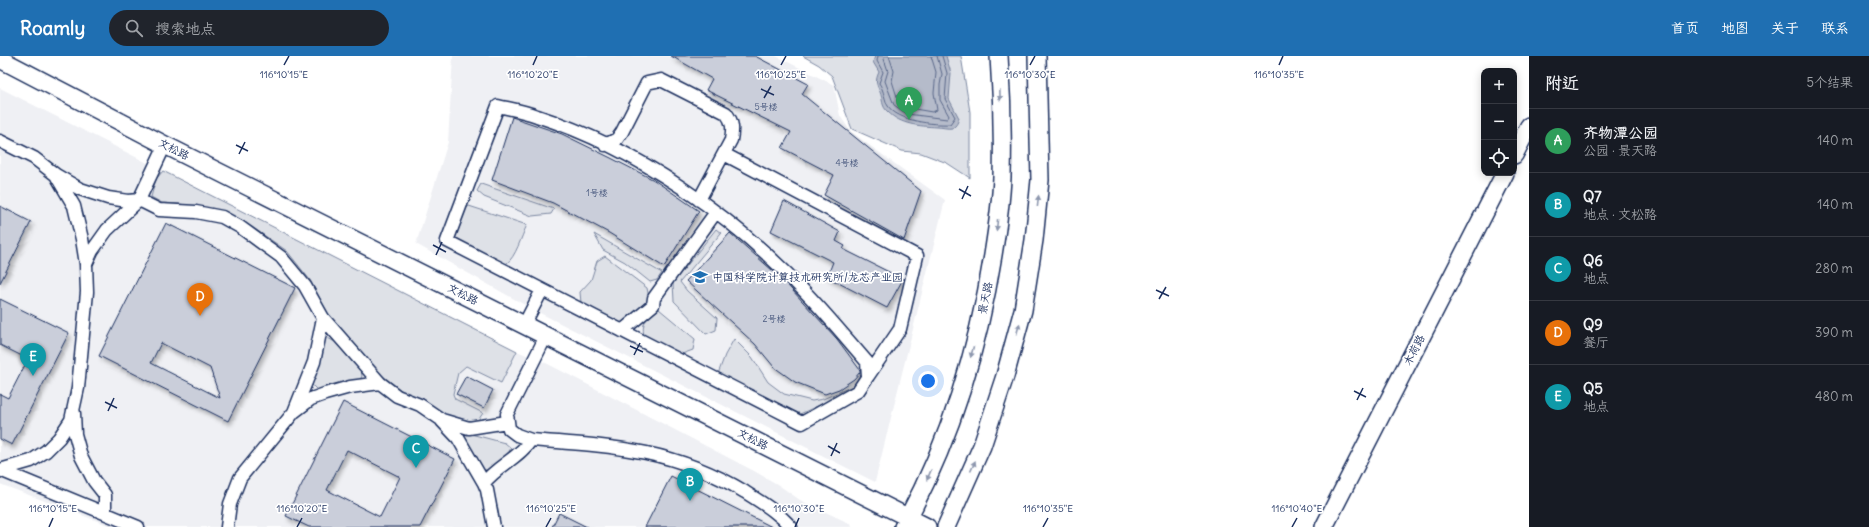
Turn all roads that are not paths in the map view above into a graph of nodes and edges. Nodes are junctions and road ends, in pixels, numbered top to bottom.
1 (999, 56) edge
2 (1037, 56) edge
3 (0, 60) edge
4 (1529, 126) edge
5 (0, 141) edge
6 (165, 145) junction
7 (605, 145) junction
8 (1517, 149) edge
9 (724, 154) junction
10 (56, 175) junction
11 (1503, 176) edge
12 (139, 200) junction
13 (699, 200) junction
14 (716, 212) junction
15 (86, 264) junction
16 (542, 290) junction
17 (323, 318) junction
18 (524, 325) junction
19 (622, 331) junction
20 (546, 336) junction
21 (868, 376) junction
22 (380, 383) junction
23 (74, 405) junction
24 (294, 412) junction
25 (442, 420) junction
26 (507, 422) junction
27 (531, 440) junction
28 (484, 483) junction
29 (105, 513) junction
30 (905, 522) edge
31 (138, 527) edge
32 (227, 527) edge
33 (494, 527) edge
34 (791, 527) edge
35 (927, 527) edge
36 (946, 527) edge
37 (1324, 527) edge

1 -> 30 street, 景天路
36 -> 2 street
3 - 6 street, 文松路
4 - 8 street
5 - 10 street
6 - 12 street
6 - 18 street, 文松路
7 - 9 street
7 - 13 street
7 - 16 street
9 - 13 street
9 - 21 street
10 - 12 street
10 - 15 street
11 - 37 street, 木荷路
12 - 15 street
12 - 17 street
13 - 14 street
14 - 19 street
14 - 21 street
15 - 23 street
16 - 18 street
16 - 19 street
17 - 22 street
17 - 24 street
18 - 20 street, 文松路
19 - 21 street
20 - 26 street
20 - 30 street, 文松路
22 - 24 street
22 - 25 street
23 - 29 street
23 - 29 street
24 - 32 street
25 - 26 street
25 - 28 street
26 - 27 street
27 - 28 street
27 - 34 street
28 - 33 street
29 - 31 street
30 - 35 street, 文松路

